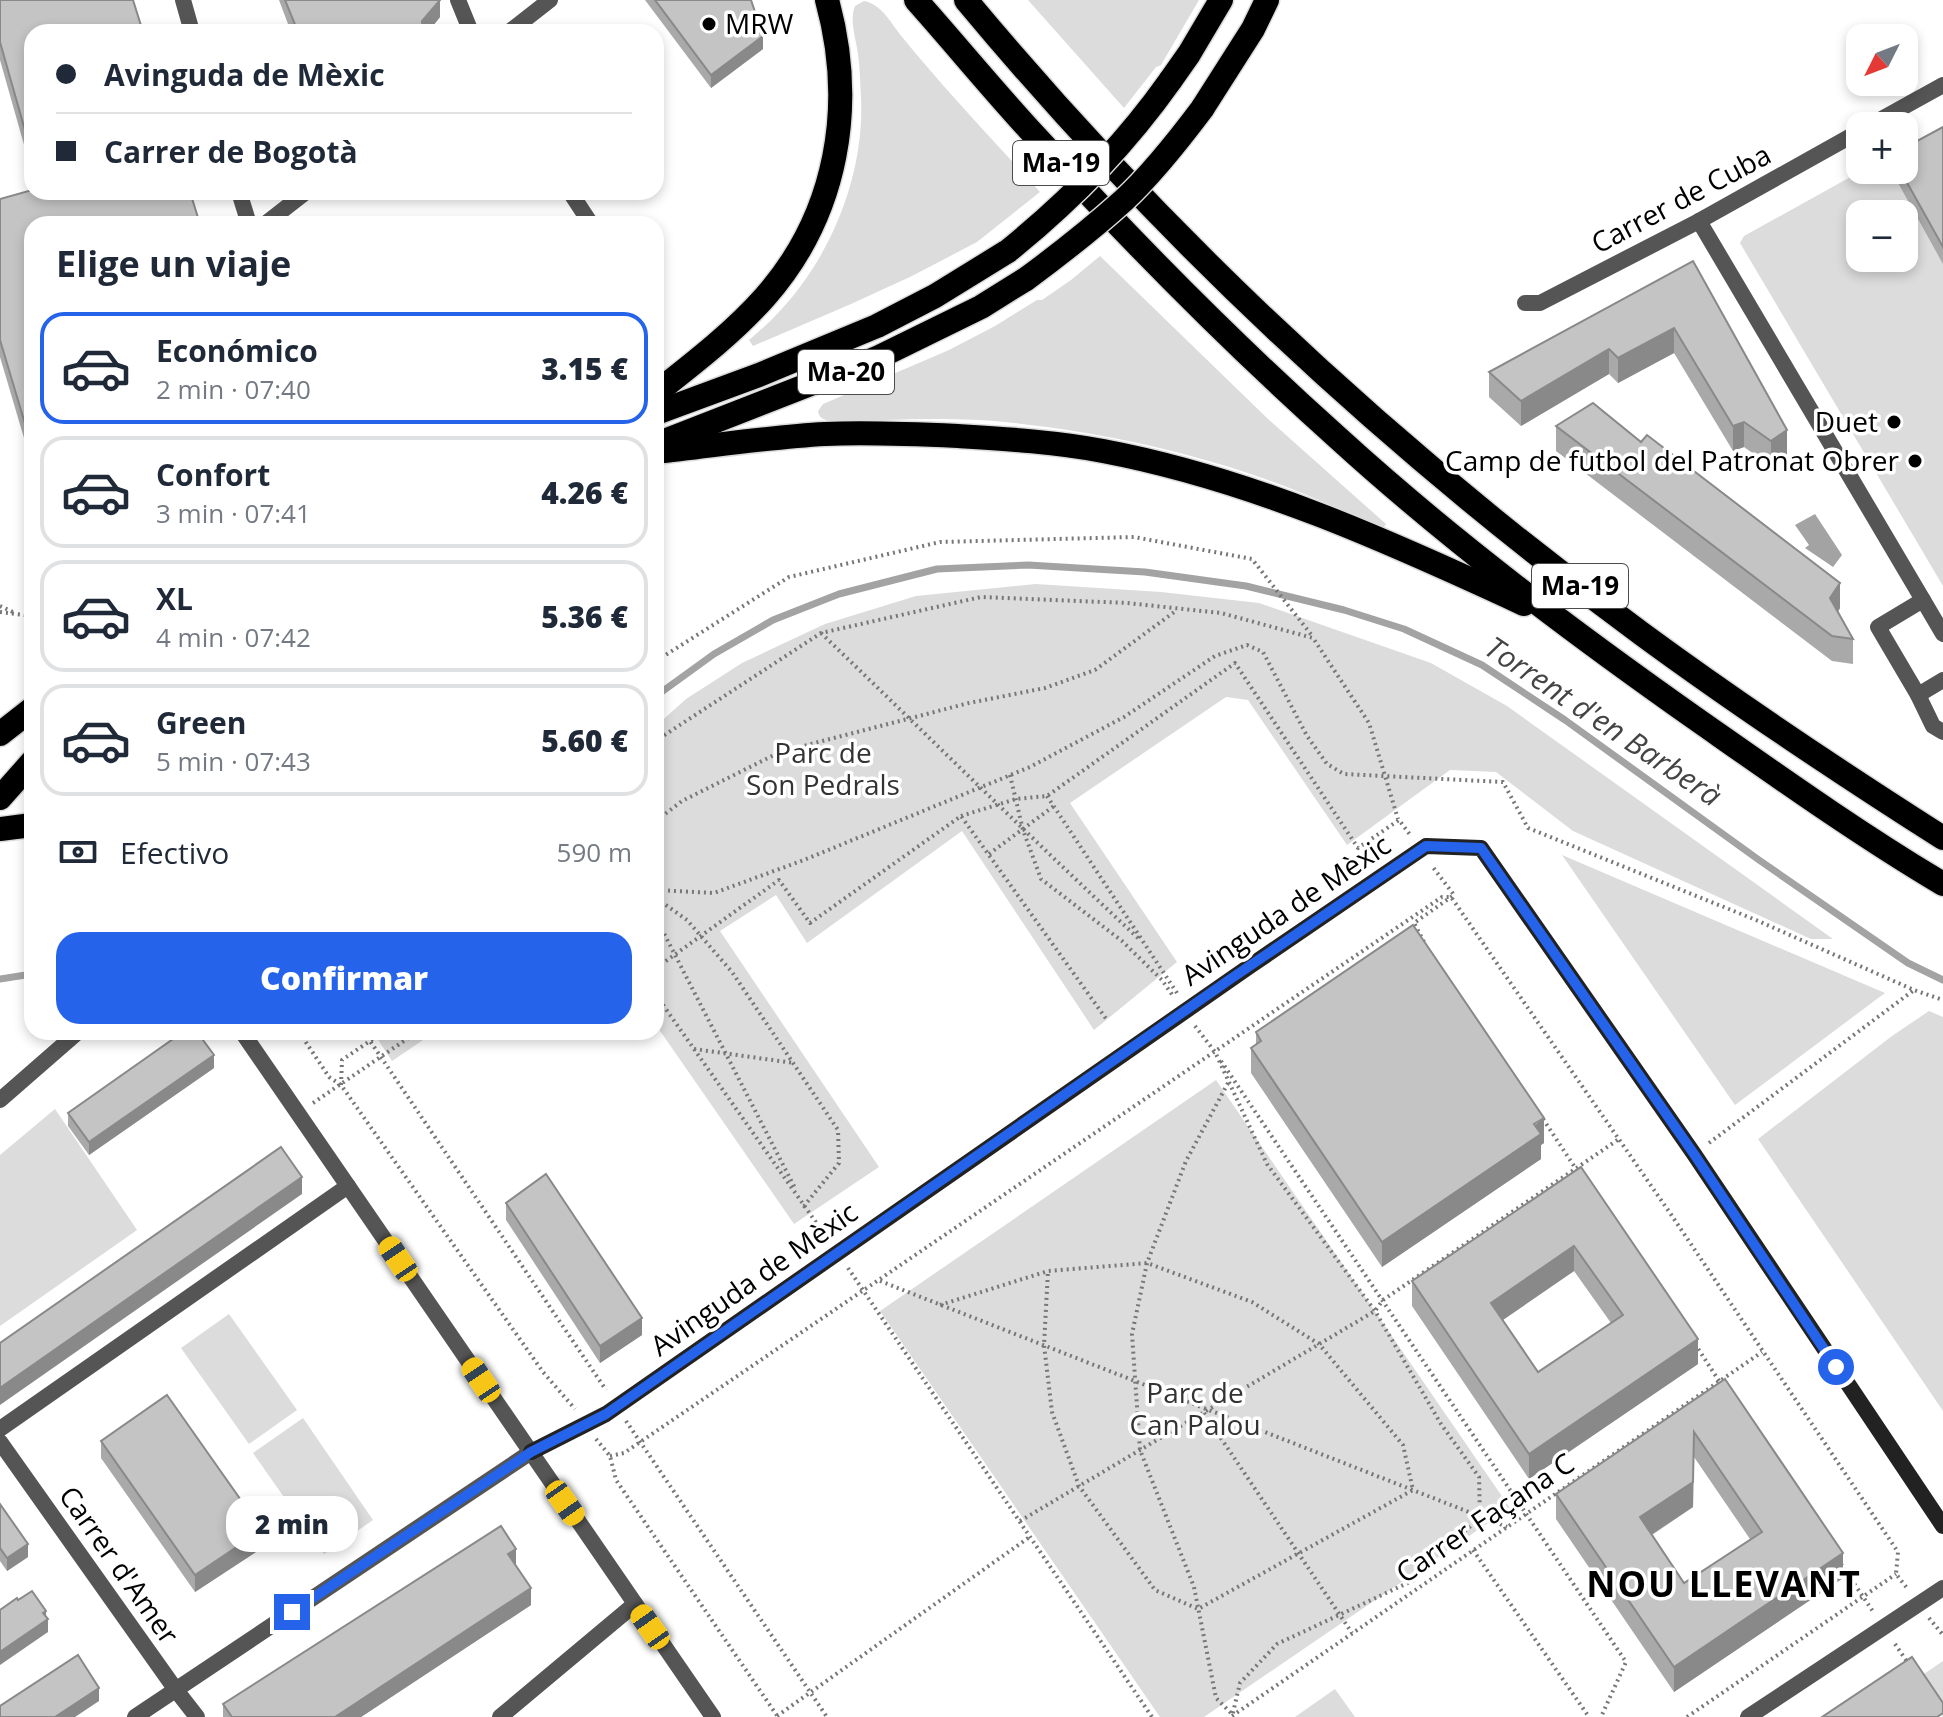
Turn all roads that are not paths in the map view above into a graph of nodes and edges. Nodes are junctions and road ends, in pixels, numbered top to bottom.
1 (183, 0) edge
2 (458, 0) edge
3 (550, 0) edge
4 (827, 0) edge
5 (916, 0) edge
6 (966, 0) edge
7 (1221, 0) edge
8 (1267, 0) edge
9 (190, 24) edge
10 (468, 24) edge
11 (519, 24) edge
12 (1943, 85) edge
13 (1894, 112) edge
14 (1846, 139) edge
15 (296, 200) edge
16 (275, 216) edge
17 (1699, 221) junction
18 (1525, 303) dead end
19 (664, 387) edge
20 (664, 410) edge
21 (664, 441) edge
22 (664, 451) edge
23 (1923, 600) junction
24 (1559, 620) junction
25 (1943, 634) edge
26 (1943, 680) edge
27 (1918, 695) junction
28 (24, 715) edge
29 (1943, 732) edge
30 (0, 734) edge
31 (24, 765) edge
32 (24, 769) edge
33 (0, 782) edge
34 (0, 798) edge
35 (24, 826) edge
36 (0, 829) edge
37 (1943, 838) edge
38 (1943, 884) edge
39 (69, 1040) edge
40 (247, 1040) edge
41 (0, 1100) edge
42 (348, 1186) junction
43 (0, 1429) edge
44 (0, 1442) edge
45 (531, 1452) junction
46 (1943, 1526) edge
47 (1943, 1588) edge
48 (635, 1604) junction
49 (176, 1690) junction
50 (135, 1717) edge
51 (197, 1717) edge
52 (500, 1717) edge
53 (713, 1717) edge
54 (1748, 1717) edge

1 - 9 street
2 - 10 street
3 - 11 street
4 - 19 highway
5 - 24 highway, Ma-19
6 - 37 highway, Ma-19
7 - 20 highway, Ma-20, bridge
8 - 21 highway, Ma-20, bridge
12 - 13 street
14 - 17 street, Carrer de Cuba
15 - 16 street
17 - 18 street, Carrer de Cuba
17 - 23 street
22 - 24 highway
23 - 25 street
23 - 27 street
24 - 38 highway, Ma-19
26 - 27 street
27 - 29 street
28 - 30 highway
31 - 33 highway
32 - 34 highway
35 - 36 highway
39 - 41 street
40 - 42 street
42 - 43 street
42 - 45 street
44 - 49 street, Carrer d'Amer
45 - 46 street, Avinguda de Mèxic
45 - 48 street
45 - 49 street
47 - 54 street
48 - 52 street
48 - 53 street
49 - 50 street
49 - 51 street, Carrer d'Amer

